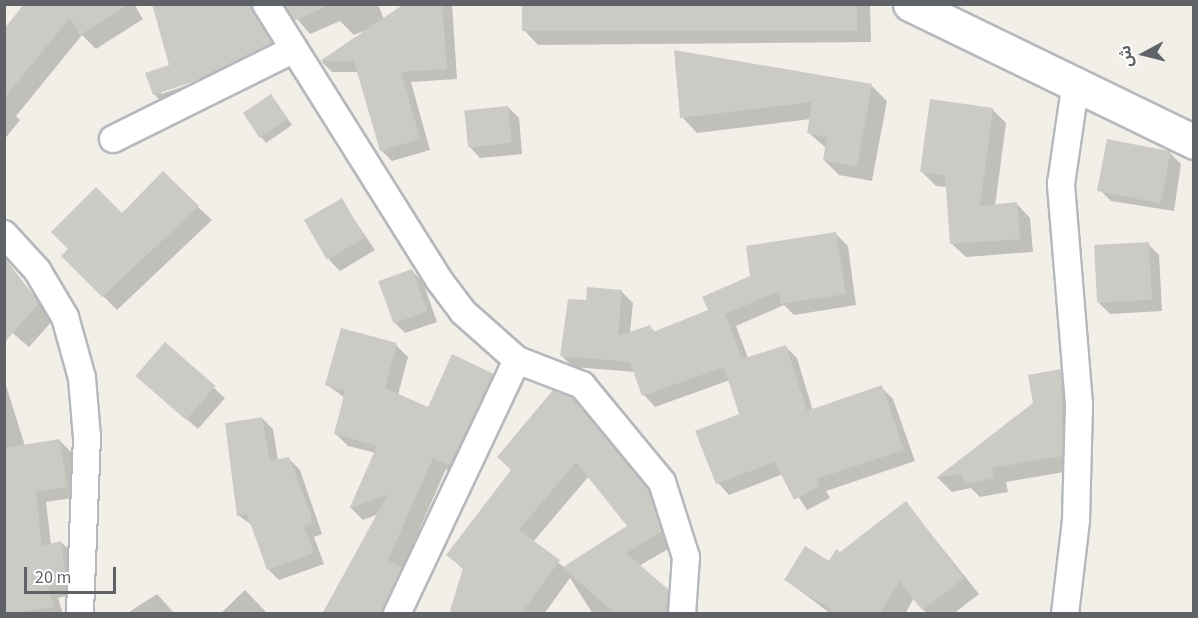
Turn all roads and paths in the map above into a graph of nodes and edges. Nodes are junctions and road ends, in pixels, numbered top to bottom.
1 (266, 4) edge
2 (910, 4) edge
3 (292, 50) junction
4 (1076, 81) junction
5 (113, 139) dead end
6 (1194, 142) edge
7 (4, 234) edge
8 (517, 360) junction
9 (80, 614) edge
10 (397, 614) edge
11 (682, 614) edge
12 (1065, 614) edge

1 - 3 street
2 - 4 main road
3 - 5 street
3 - 8 street
4 - 6 main road
4 - 12 street
7 - 9 street
8 - 10 street
8 - 11 street

